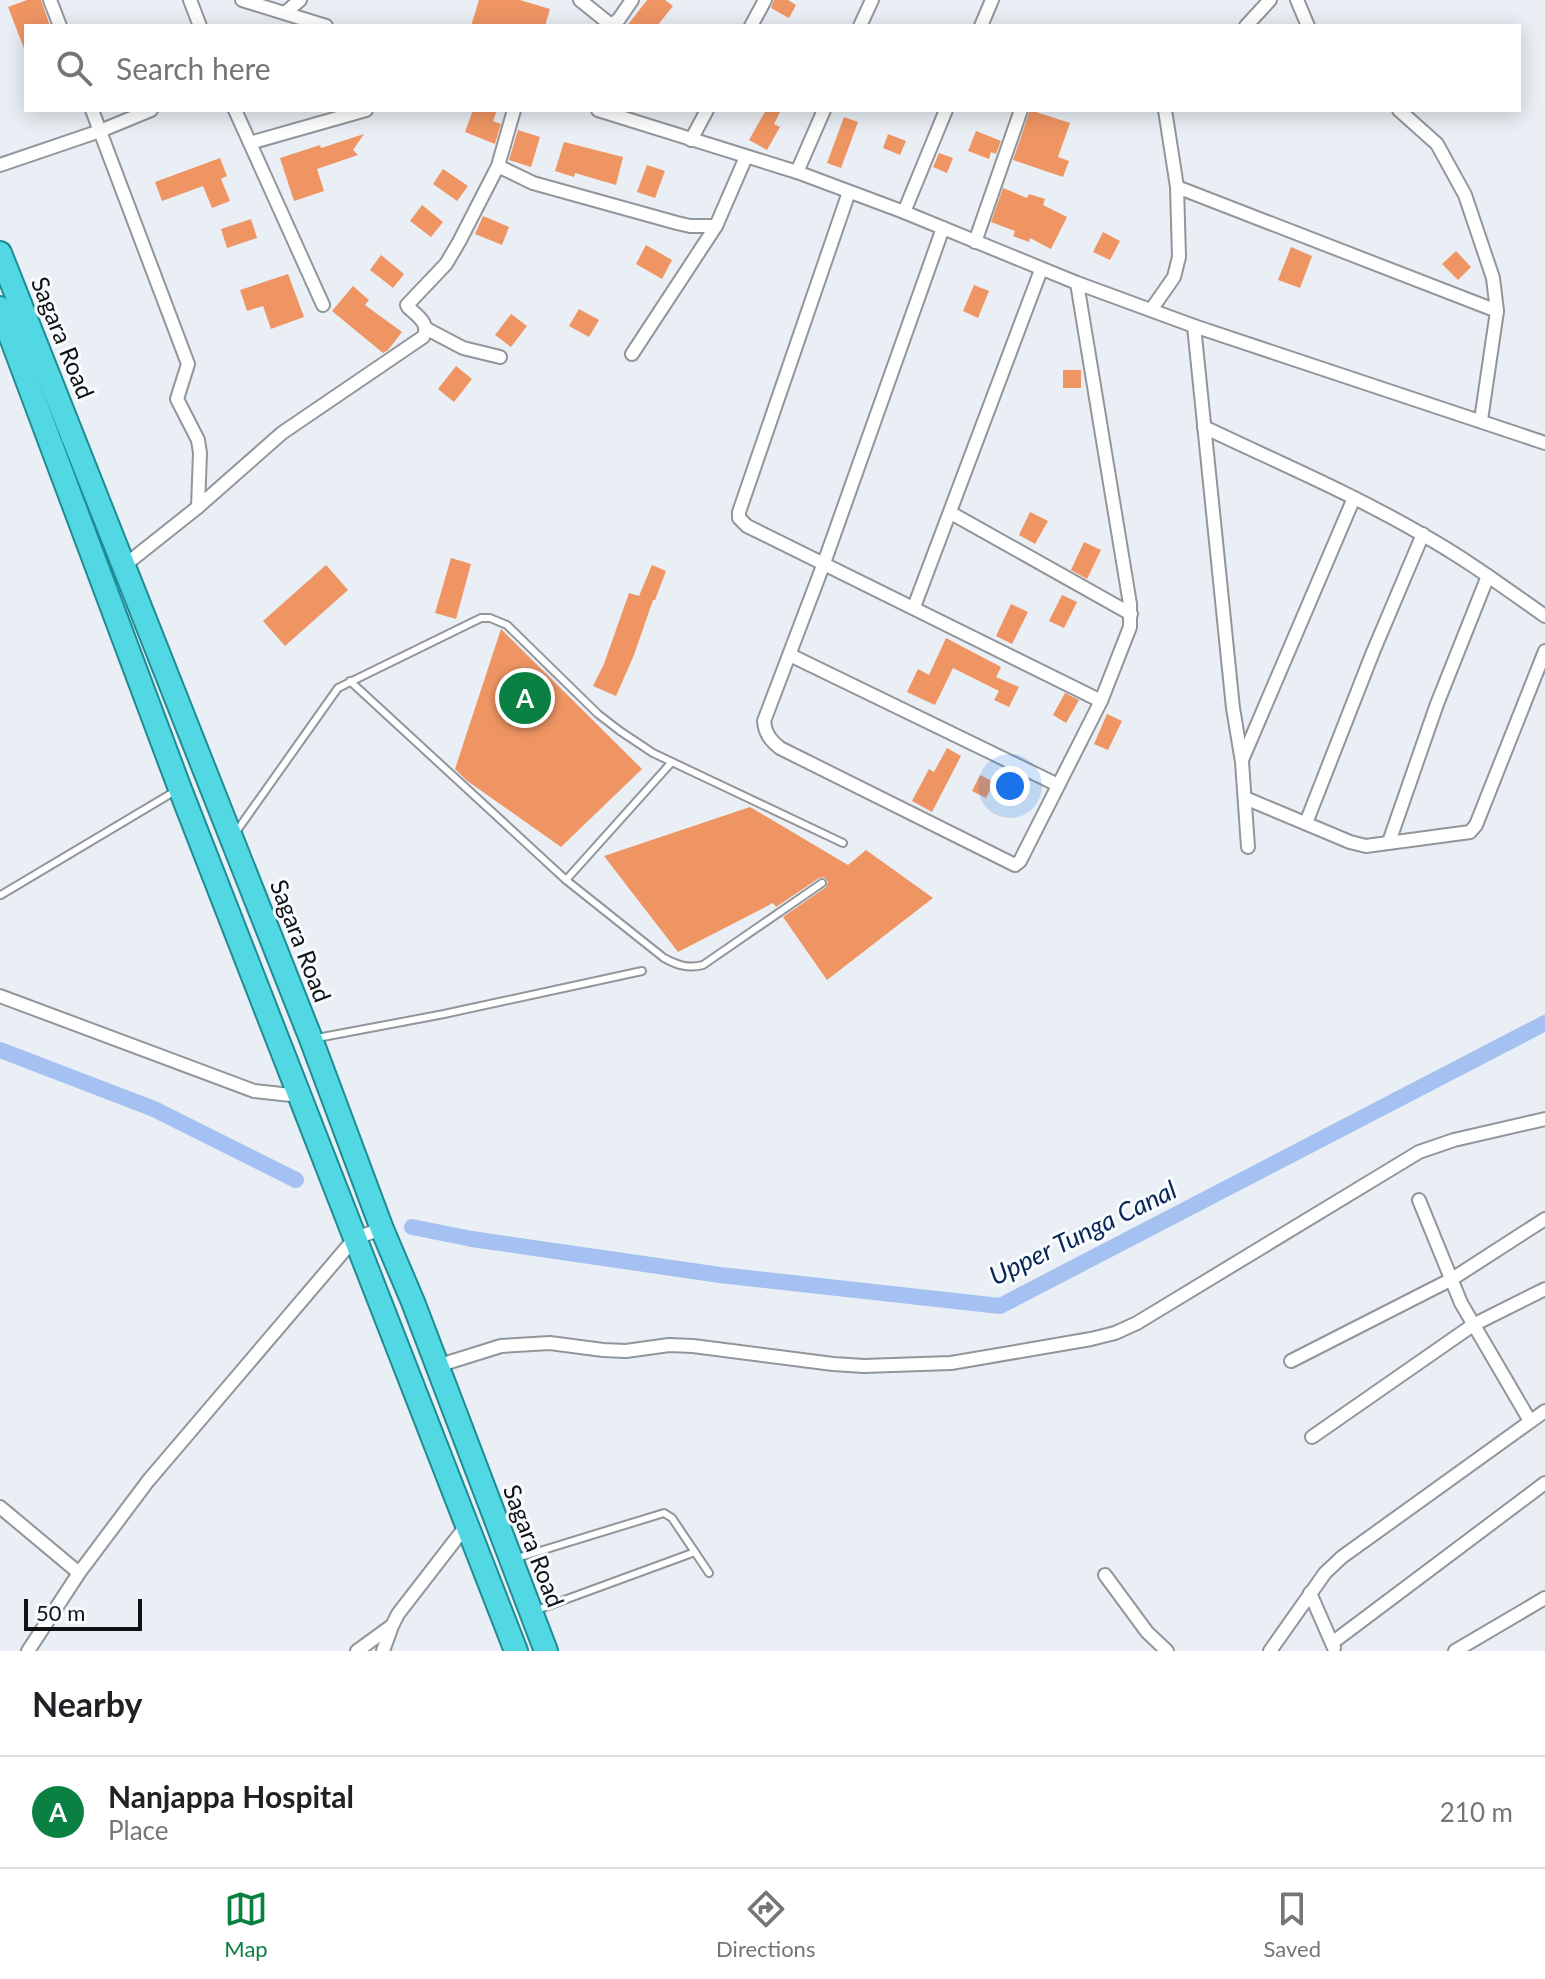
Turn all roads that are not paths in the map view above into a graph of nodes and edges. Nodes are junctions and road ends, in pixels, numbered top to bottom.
1 (50, 0) edge
2 (190, 0) edge
3 (242, 0) edge
4 (300, 0) edge
5 (580, 0) edge
6 (632, 0) edge
7 (765, 0) edge
8 (872, 0) edge
9 (992, 0) edge
10 (1270, 0) edge
11 (1297, 0) edge
12 (285, 13) junction
13 (59, 24) edge
14 (199, 24) edge
15 (320, 24) edge
16 (608, 24) edge
17 (613, 24) edge
18 (752, 24) edge
19 (861, 24) edge
20 (982, 24) edge
21 (1248, 24) edge
22 (1307, 24) edge
23 (93, 112) edge
24 (146, 112) edge
25 (236, 112) edge
26 (359, 112) edge
27 (513, 112) edge
28 (604, 112) edge
29 (706, 112) edge
30 (823, 112) edge
31 (945, 112) edge
32 (1020, 112) edge
33 (1165, 112) edge
34 (1401, 112) edge
35 (100, 131) junction
36 (691, 140) junction
37 (250, 143) junction
38 (746, 157) junction
39 (0, 165) edge
40 (498, 166) junction
41 (797, 172) junction
42 (1177, 187) junction
43 (849, 192) junction
44 (904, 212) junction
45 (716, 226) junction
46 (943, 228) junction
47 (975, 242) junction
48 (0, 253) edge
49 (1041, 270) junction
50 (1077, 283) junction
51 (323, 305) dead end
52 (0, 308) edge
53 (1151, 310) junction
54 (1497, 311) junction
55 (1194, 326) junction
56 (427, 329) junction
57 (632, 354) dead end
58 (500, 357) dead end
59 (1481, 420) junction
60 (1204, 427) junction
61 (1545, 443) edge
62 (1354, 498) junction
63 (198, 507) junction
64 (951, 513) junction
65 (1423, 534) junction
66 (824, 563) junction
67 (125, 565) junction
68 (1488, 576) junction
69 (914, 607) junction
70 (1131, 614) junction
71 (1545, 616) edge
72 (1545, 651) edge
73 (790, 655) junction
74 (350, 681) junction
75 (1101, 701) junction
76 (1242, 762) junction
77 (671, 763) junction
78 (1058, 785) junction
79 (180, 789) junction
80 (1245, 798) junction
81 (1306, 823) junction
82 (232, 838) junction
83 (1389, 842) junction
84 (843, 843) dead end
85 (1248, 847) dead end
86 (566, 880) junction
87 (822, 883) dead end
88 (1, 895) edge
89 (642, 971) dead end
90 (0, 996) edge
91 (311, 1039) junction
92 (300, 1096) junction
93 (1545, 1119) edge
94 (1419, 1200) dead end
95 (1545, 1219) edge
96 (382, 1229) junction
97 (355, 1238) junction
98 (1452, 1279) junction
99 (1545, 1289) edge
100 (1473, 1325) junction
101 (1291, 1361) dead end
102 (437, 1366) junction
103 (1545, 1411) edge
104 (1530, 1421) junction
105 (1312, 1437) dead end
106 (1545, 1483) edge
107 (0, 1507) edge
108 (466, 1526) junction
109 (695, 1552) junction
110 (510, 1560) junction
111 (79, 1573) junction
112 (709, 1573) dead end
113 (1105, 1575) dead end
114 (1310, 1593) junction
115 (1545, 1598) edge
116 (530, 1613) junction
117 (392, 1626) junction
118 (1151, 1646) edge
119 (1334, 1647) edge
120 (28, 1651) edge
121 (357, 1651) edge
122 (383, 1651) edge
123 (516, 1651) edge
124 (546, 1651) edge
125 (1167, 1651) edge
126 (1270, 1651) edge
127 (1455, 1651) edge

1 - 13 street
2 - 14 street
3 - 12 street
4 - 12 street
5 - 16 street
6 - 17 street
7 - 18 street
8 - 19 street
9 - 20 street
10 - 21 street
11 - 22 street
12 - 15 street
23 - 35 street
24 - 35 street
25 - 37 street
26 - 37 street
27 - 40 street
28 - 36 street
29 - 36 street
30 - 41 street
31 - 44 street
32 - 47 street
33 - 42 street
34 - 54 street
35 - 39 street
35 - 63 street
36 - 38 street
37 - 51 street
38 - 41 street
38 - 45 street
40 - 45 street
40 - 56 street
41 - 43 street
42 - 53 street
42 - 54 street
43 - 44 street
43 - 66 street
44 - 46 street
45 - 57 street
46 - 47 street
46 - 66 street
47 - 49 street
48 - 67 highway, Sagara Road
49 - 50 street
49 - 64 street
50 - 53 street
50 - 70 street
52 - 79 highway, Sagara Road
53 - 55 street
54 - 59 street
55 - 59 street
55 - 60 street
56 - 58 street
56 - 63 street
59 - 61 street
60 - 62 street
60 - 76 street
62 - 65 street
62 - 76 street
63 - 67 street
64 - 69 street
64 - 70 street
65 - 68 street
65 - 81 street
66 - 69 street
66 - 73 street
67 - 82 highway, Sagara Road
68 - 71 street
68 - 83 street
69 - 75 street
70 - 75 street
72 - 83 street
73 - 78 street
73 - 78 street
74 - 77 lane
74 - 82 lane
74 - 86 lane
75 - 78 street
76 - 80 street
77 - 84 lane
77 - 86 lane
79 - 88 lane
79 - 92 highway, Sagara Road
80 - 81 street
80 - 85 street
81 - 83 street
82 - 91 highway, Sagara Road
86 - 87 lane
89 - 91 lane
90 - 92 street
91 - 96 highway, Sagara Road
92 - 97 highway, Sagara Road
93 - 102 street
94 - 98 street
95 - 98 street
96 - 97 street
96 - 102 highway, Sagara Road
97 - 108 highway, Sagara Road
97 - 111 street
98 - 100 street
98 - 101 street
99 - 100 street
100 - 104 street
100 - 105 street
102 - 110 highway, Sagara Road
103 - 104 street
104 - 114 street
106 - 119 street
107 - 111 street
108 - 117 street
108 - 123 highway, Sagara Road
109 - 110 lane
109 - 112 lane
109 - 116 lane
110 - 116 highway, Sagara Road
111 - 120 street
113 - 118 street
114 - 119 street
114 - 126 street
115 - 127 street
116 - 124 highway, Sagara Road
117 - 121 street
117 - 122 street
118 - 125 street

